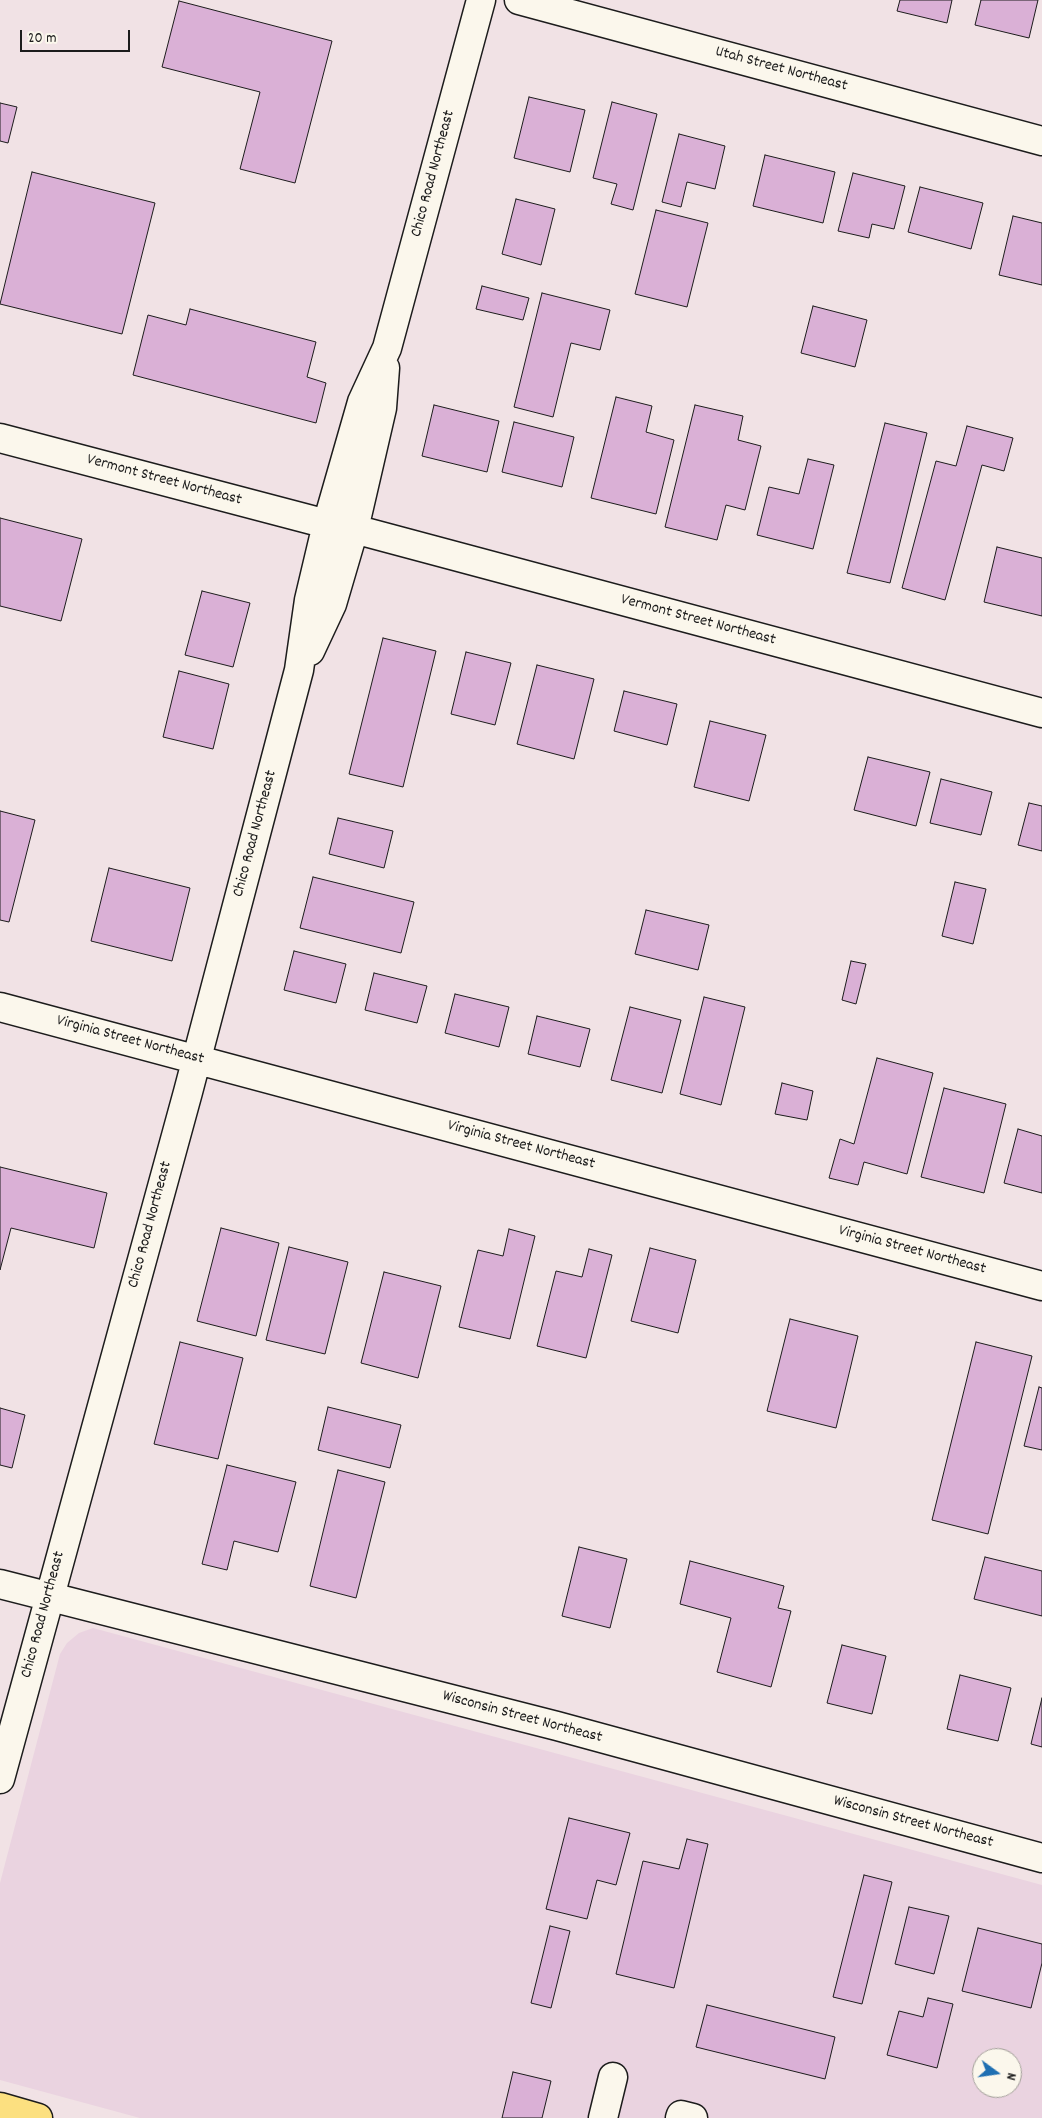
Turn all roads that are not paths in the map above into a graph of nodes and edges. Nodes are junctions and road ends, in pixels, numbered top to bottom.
1 (481, 0) edge
2 (520, 0) edge
3 (1042, 141) edge
4 (387, 348) junction
5 (0, 438) edge
6 (327, 524) junction
7 (354, 529) junction
8 (299, 670) junction
9 (1042, 713) edge
10 (0, 1007) edge
11 (197, 1059) junction
12 (1042, 1286) edge
13 (0, 1584) edge
14 (48, 1597) junction
15 (0, 1779) edge
16 (1042, 1858) edge
17 (614, 2077) dead end
18 (0, 2107) edge
19 (38, 2118) edge
20 (603, 2118) edge
21 (680, 2118) edge
22 (693, 2118) edge

1 - 4 street, Chico Road Northeast
2 - 3 street, Utah Street Northeast
4 - 6 street, Chico Road Northeast
4 - 7 street, Chico Road Northeast
5 - 6 street, Vermont Street Northeast
6 - 8 street, Chico Road Northeast
7 - 8 street, Chico Road Northeast
7 - 9 street, Vermont Street Northeast
8 - 11 street, Chico Road Northeast
10 - 11 street, Virginia Street Northeast
11 - 12 street, Virginia Street Northeast
11 - 14 street, Chico Road Northeast
13 - 14 street, Wisconsin Street Northeast
14 - 15 street, Chico Road Northeast
14 - 16 street, Wisconsin Street Northeast
17 - 20 street
18 - 19 main road
21 - 22 street

